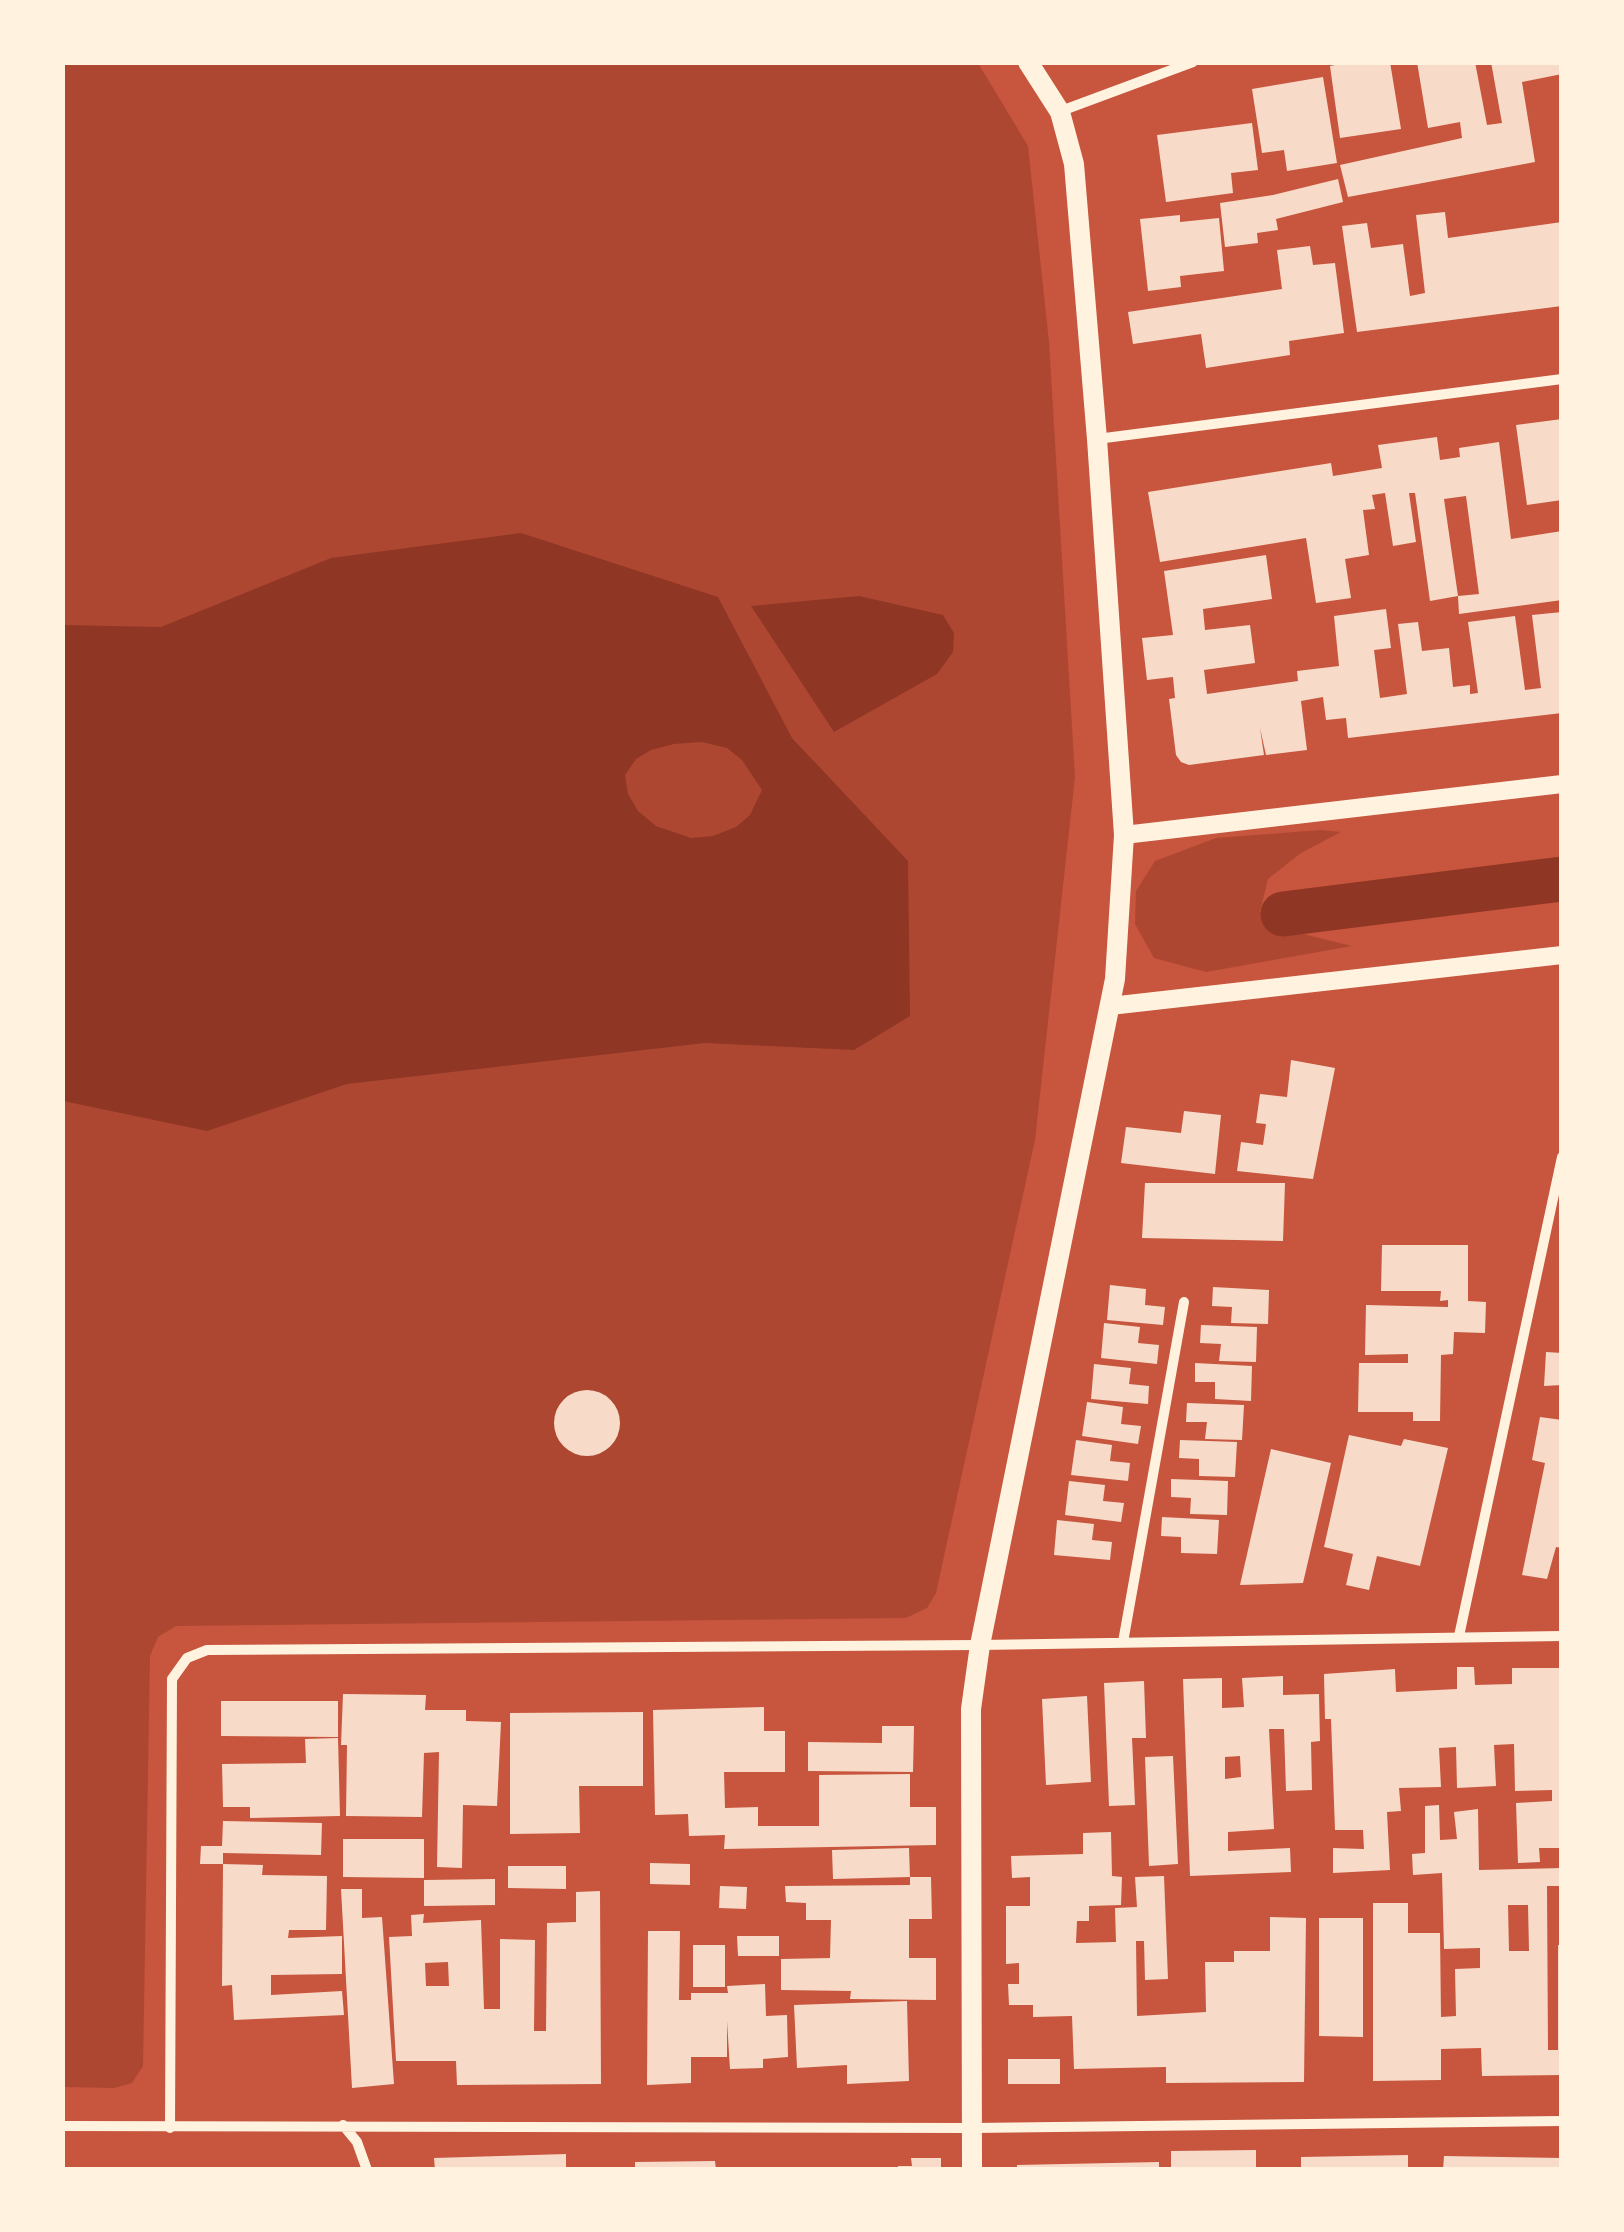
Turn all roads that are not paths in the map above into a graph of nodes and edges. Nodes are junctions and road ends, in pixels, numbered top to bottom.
1 (1028, 62) edge
2 (1192, 62) edge
3 (1060, 112) junction
4 (1562, 379) edge
5 (1098, 438) junction
6 (1562, 784) edge
7 (1124, 835) junction
8 (1562, 956) edge
9 (1110, 1006) junction
10 (1562, 1158) edge
11 (1184, 1302) dead end
12 (1459, 1636) junction
13 (1562, 1636) edge
14 (1124, 1642) junction
15 (980, 1644) junction
16 (1562, 2122) edge
17 (62, 2126) edge
18 (343, 2126) junction
19 (170, 2128) junction
20 (972, 2128) junction
21 (367, 2170) edge
22 (972, 2170) edge

1 - 3 main road
2 - 3 street
3 - 5 main road
4 - 5 street
5 - 7 main road
6 - 7 street
7 - 9 main road
8 - 9 street
9 - 15 main road
10 - 12 street
11 - 14 street
12 - 13 street
12 - 14 street
14 - 15 street
15 - 19 street
15 - 20 main road
16 - 20 street
17 - 19 street
18 - 19 street
18 - 20 street
18 - 21 street
20 - 22 main road

